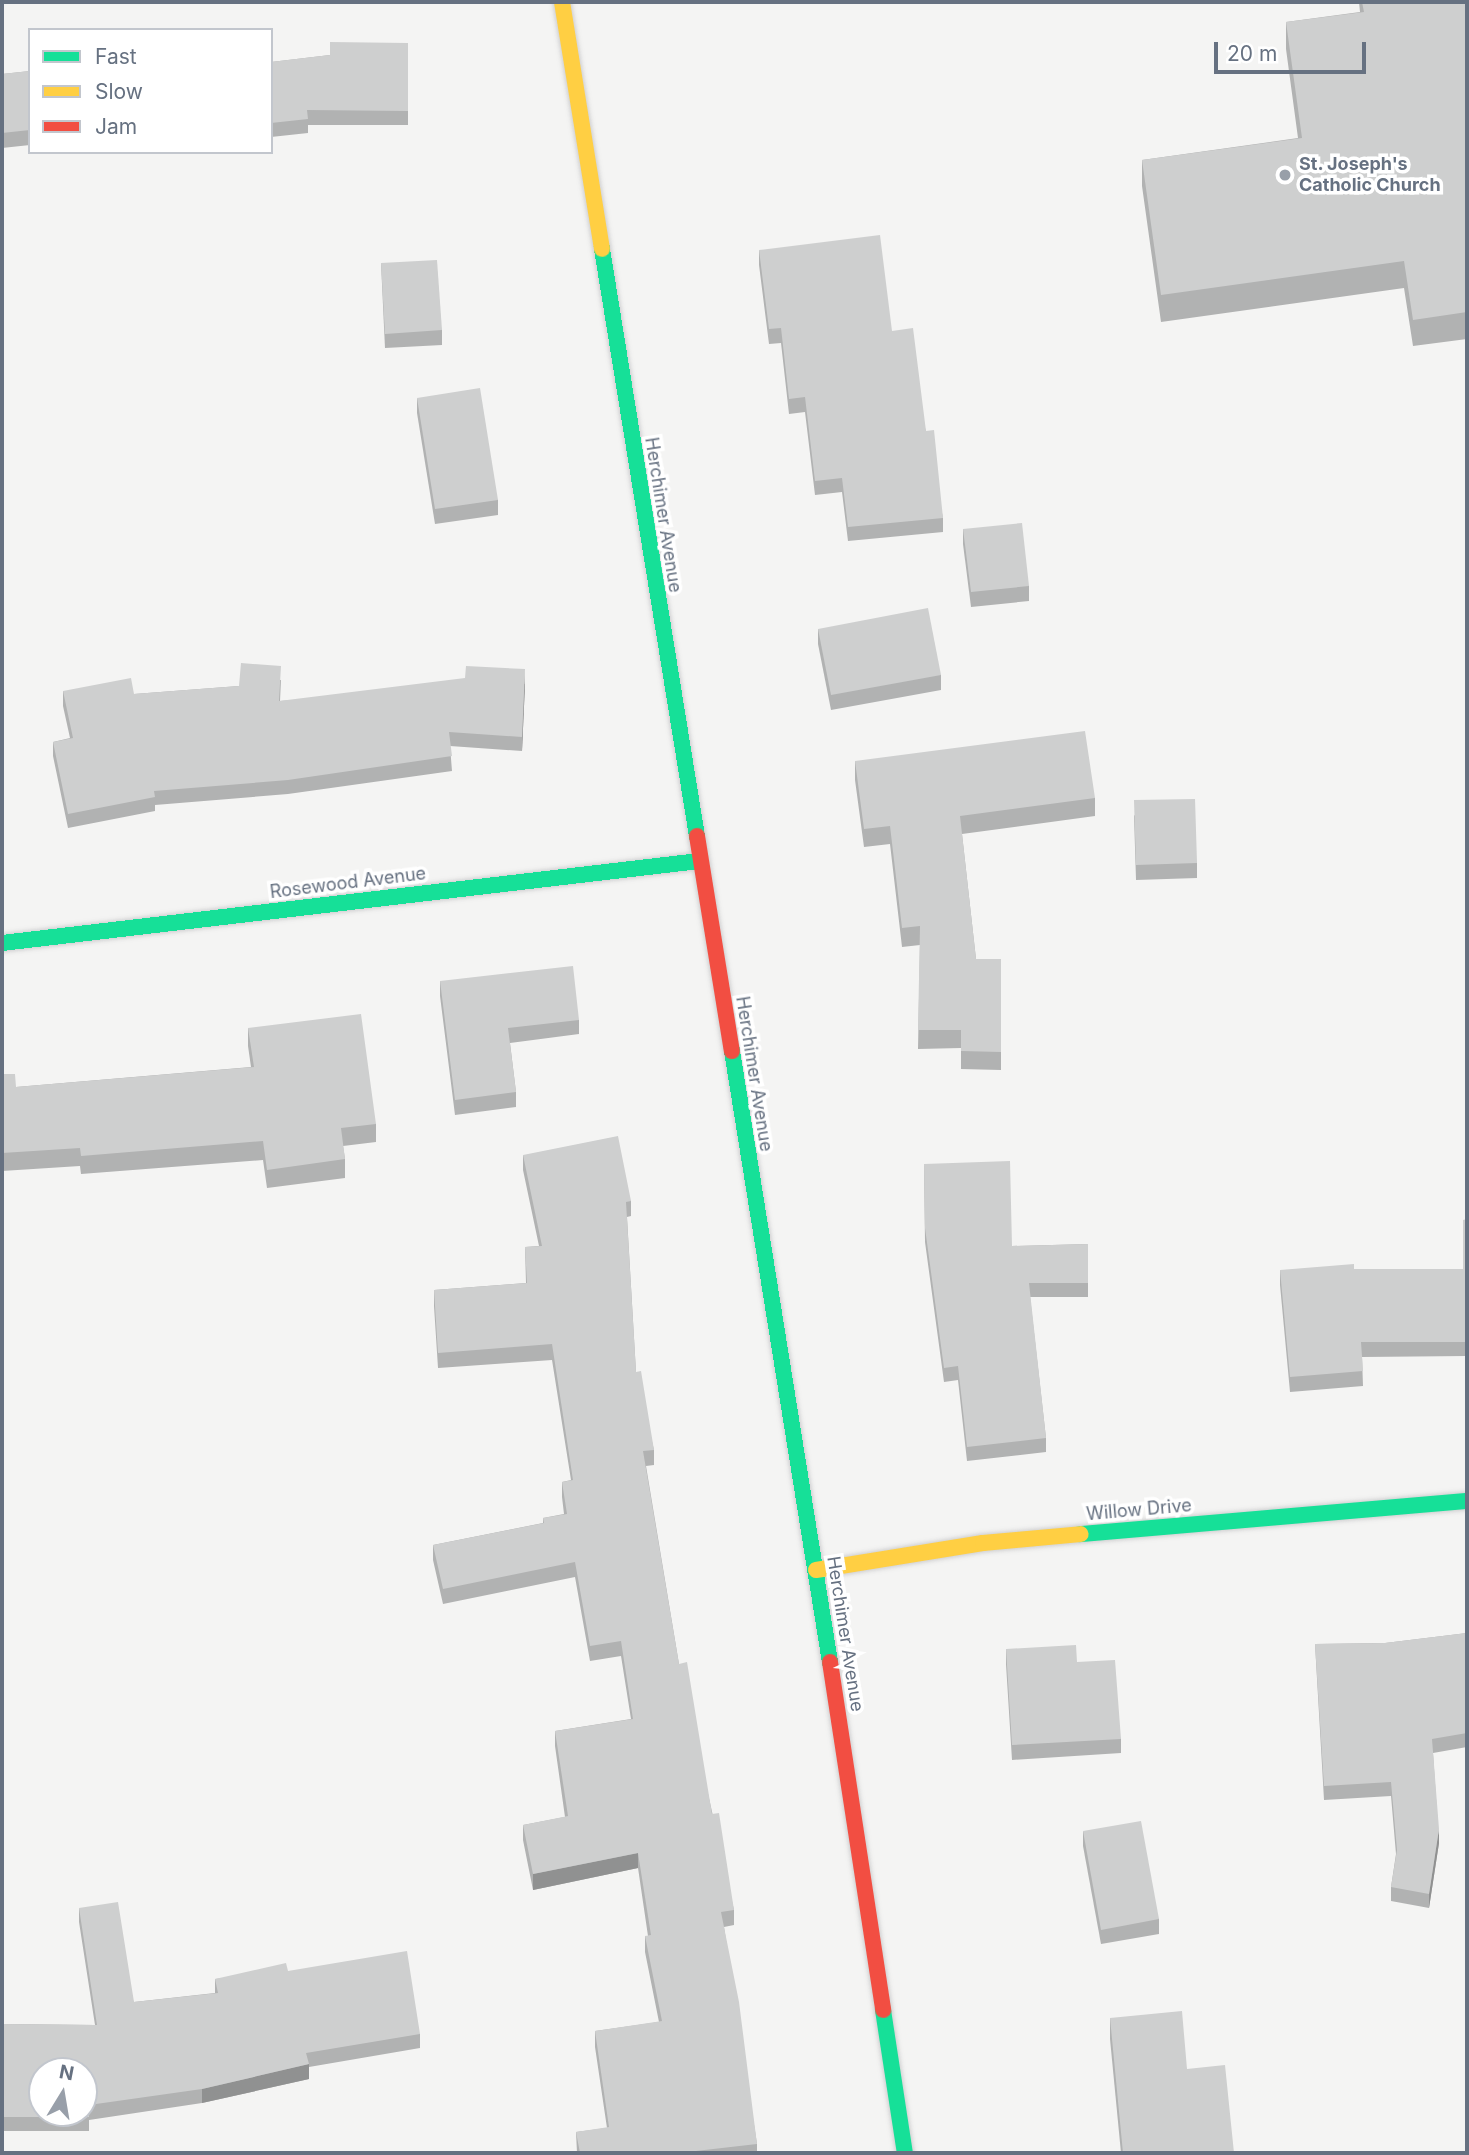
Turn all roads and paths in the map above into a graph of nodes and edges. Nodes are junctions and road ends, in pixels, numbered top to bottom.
1 (562, 2) edge
2 (699, 861) junction
3 (2, 943) edge
4 (1467, 1501) edge
5 (816, 1570) junction
6 (905, 2153) edge

1 - 2 street, Herchimer Avenue
2 - 3 street, Rosewood Avenue
2 - 5 street, Herchimer Avenue
4 - 5 street, Willow Drive
5 - 6 street, Herchimer Avenue

